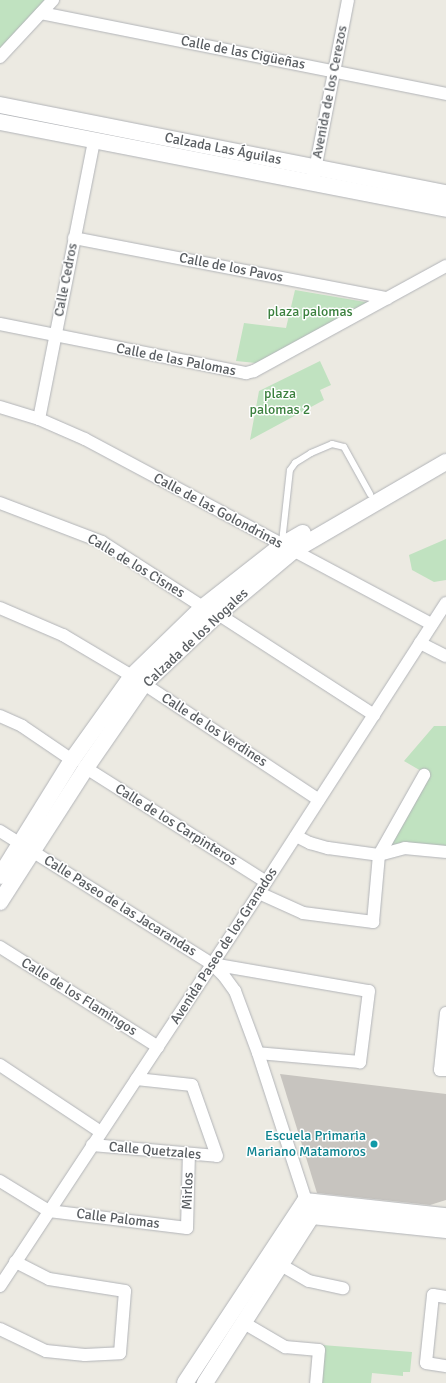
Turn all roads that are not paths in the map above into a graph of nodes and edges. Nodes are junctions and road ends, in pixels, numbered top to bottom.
1 (53, 0) edge
2 (348, 0) edge
3 (41, 13) junction
4 (0, 57) edge
5 (334, 72) junction
6 (446, 94) edge
7 (0, 105) edge
8 (0, 122) edge
9 (94, 141) junction
10 (315, 167) junction
11 (312, 185) junction
12 (446, 193) edge
13 (446, 209) edge
14 (74, 238) junction
15 (446, 266) edge
16 (387, 298) junction
17 (0, 324) edge
18 (54, 336) junction
19 (0, 407) edge
20 (39, 419) junction
21 (446, 450) edge
22 (446, 462) edge
23 (370, 494) junction
24 (0, 503) edge
25 (344, 515) junction
26 (287, 548) junction
27 (446, 603) edge
28 (203, 607) junction
29 (0, 608) edge
30 (218, 614) junction
31 (432, 624) junction
32 (420, 643) junction
33 (446, 656) edge
34 (138, 680) junction
35 (374, 714) junction
36 (0, 716) edge
37 (79, 764) junction
38 (424, 775) dead end
39 (319, 800) junction
40 (0, 830) edge
41 (296, 836) junction
42 (27, 847) junction
43 (446, 852) edge
44 (379, 855) junction
45 (0, 876) edge
46 (266, 882) junction
47 (260, 893) junction
48 (0, 902) edge
49 (0, 947) edge
50 (212, 964) junction
51 (446, 1013) edge
52 (158, 1047) junction
53 (258, 1053) junction
54 (0, 1065) edge
55 (446, 1070) edge
56 (136, 1079) junction
57 (101, 1132) junction
58 (92, 1145) junction
59 (189, 1154) junction
60 (0, 1181) edge
61 (305, 1201) junction
62 (49, 1211) junction
63 (312, 1216) junction
64 (446, 1216) edge
65 (187, 1228) joint
66 (446, 1230) edge
67 (15, 1262) junction
68 (281, 1265) junction
69 (0, 1286) edge
70 (343, 1288) dead end
71 (446, 1297) edge
72 (244, 1323) junction
73 (0, 1329) edge
74 (446, 1366) edge
75 (194, 1369) junction
76 (209, 1382) edge
77 (185, 1383) edge
78 (316, 1383) edge

1 - 3 street
2 - 5 street, Avenida de los Cerezos
3 - 4 street
3 - 5 street, Calle de las Cigüeñas
5 - 6 street, Calle de las Cigüeñas
5 - 10 street, Avenida de los Cerezos
7 - 10 street, Calzada Las Águilas
8 - 9 street, Calzada Las Águilas
9 - 11 street, Calzada Las Águilas
9 - 14 street, Calle Cedros
10 - 11 street, Avenida de los Cerezos
10 - 12 street, Calzada Las Águilas
11 - 13 street, Calzada Las Águilas
14 - 16 street, Calle de los Pavos
14 - 18 street, Calle Cedros
15 - 16 street, Calle de las Palomas
16 - 18 street, Calle de las Palomas
17 - 18 street, Calle de las Palomas
18 - 20 street, Calle Cedros
19 - 20 street, Calle de las Golondrinas
20 - 26 street, Calle de las Golondrinas
21 - 23 street, Calzada de los Nogales
22 - 25 street, Calzada de los Nogales
23 - 25 street, Calzada de los Nogales
23 - 26 lane
24 - 28 street, Calle de los Cisnes
25 - 26 street, Calzada de los Nogales
26 - 28 street, Calzada de los Nogales
26 - 30 street, Calzada de los Nogales
26 - 31 street, Calle de las Golondrinas
27 - 31 street, Avenida Paseo de los Granados
28 - 34 street, Calzada de los Nogales
29 - 34 street, Calle de los Verdines
30 - 34 street, Calzada de los Nogales
30 - 35 street
31 - 32 street, Avenida Paseo de los Granados
32 - 33 street
32 - 35 street, Avenida Paseo de los Granados
34 - 37 street, Calzada de los Nogales
34 - 39 street, Calle de los Verdines
35 - 39 street, Avenida Paseo de los Granados
36 - 37 street, Calle de los Carpinteros
37 - 42 street, Calzada de los Nogales
37 - 46 street, Calle de los Carpinteros
38 - 44 street
39 - 41 street, Avenida Paseo de los Granados
40 - 42 street, Calle Paseo de las Jacarandas
41 - 44 street
41 - 46 street, Avenida Paseo de los Granados
42 - 45 street, Calzada de los Nogales
42 - 48 street, Calzada de los Nogales
42 - 50 street, Calle Paseo de las Jacarandas
43 - 44 street
44 - 47 street
46 - 47 street, Avenida Paseo de los Granados
47 - 50 street, Avenida Paseo de los Granados
49 - 52 street, Calle de los Flamingos
50 - 52 street, Avenida Paseo de los Granados
50 - 53 street, Calle Paseo de las Jacarandas
50 - 53 street
51 - 55 street
52 - 56 street, Avenida Paseo de los Granados
53 - 61 street, Calle Paseo de las Jacarandas
54 - 57 street
56 - 57 street, Avenida Paseo de los Granados
56 - 59 street, Calle Quetzales
57 - 58 street, Avenida Paseo de los Granados
58 - 59 street, Calle Quetzales
58 - 62 street, Avenida Paseo de los Granados
59 - 65 street, Mirlos
60 - 62 street
61 - 63 street, Calle Paseo de las Jacarandas
61 - 64 street
61 - 75 street
62 - 65 street, Calle Palomas
62 - 67 street, Avenida Paseo de los Granados
63 - 66 street
63 - 68 street
67 - 69 street, Avenida Paseo de los Granados
67 - 73 street
68 - 70 street
68 - 72 street
71 - 74 street
72 - 76 street
72 - 78 street
75 - 76 street
75 - 77 street

